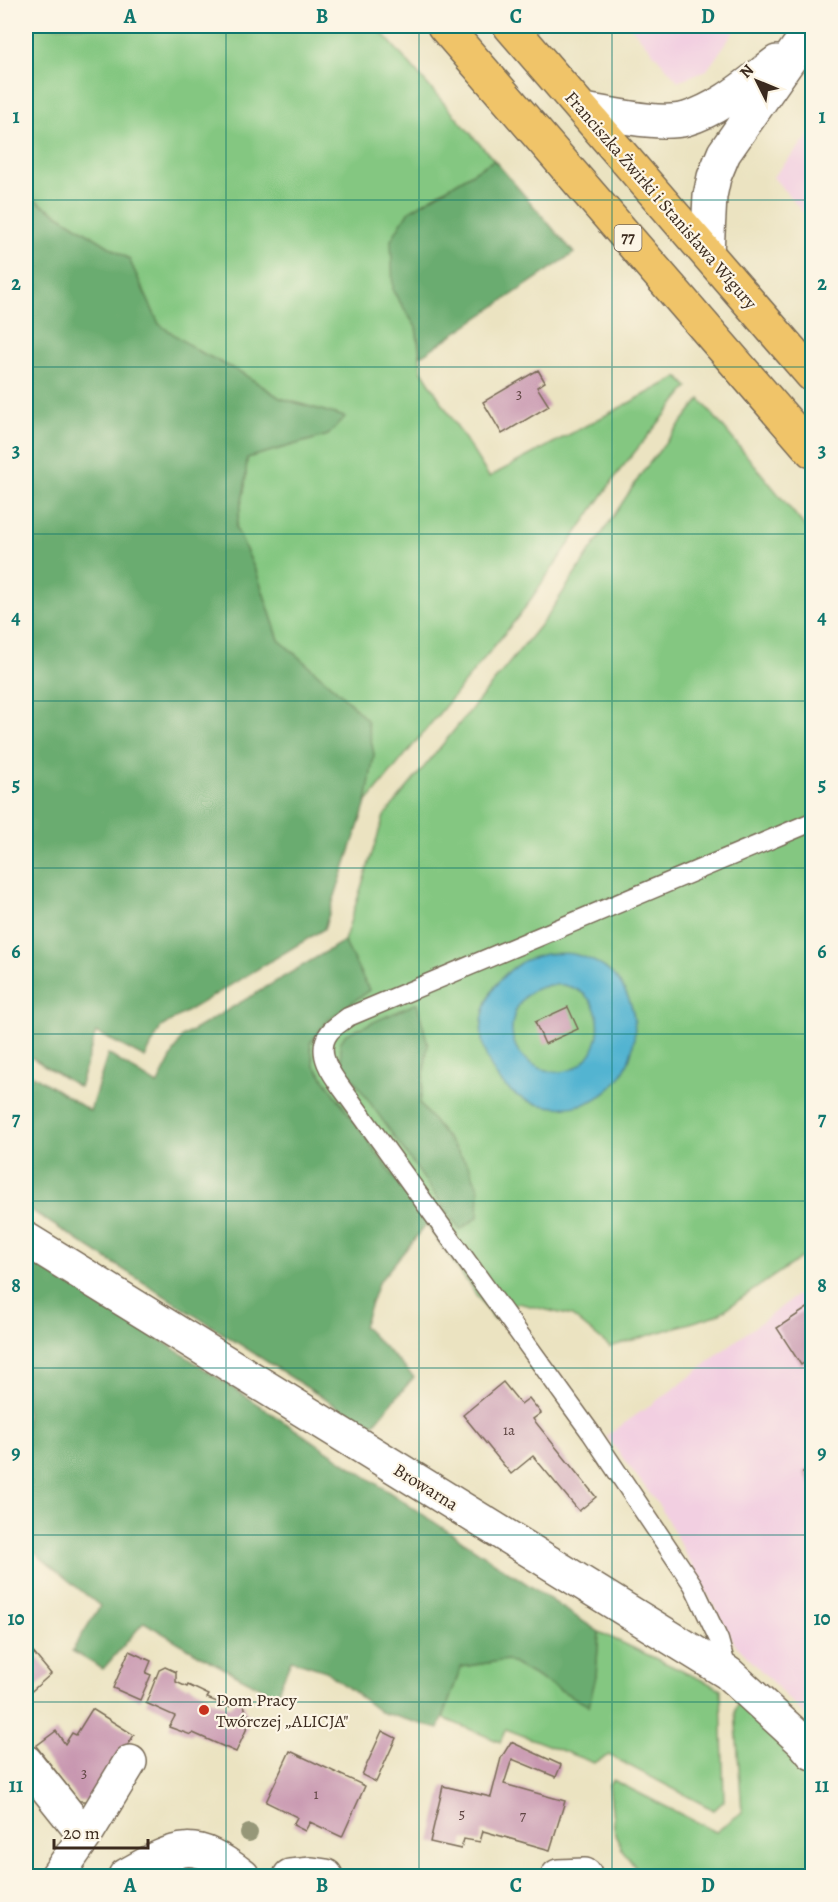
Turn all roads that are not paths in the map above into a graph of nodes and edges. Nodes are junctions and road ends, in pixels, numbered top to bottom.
1 (444, 26) edge
2 (510, 26) edge
3 (805, 39) edge
4 (584, 110) junction
5 (707, 252) junction
6 (813, 375) edge
7 (813, 451) edge
8 (813, 822) edge
9 (26, 1239) edge
10 (728, 1673) junction
11 (813, 1753) edge
12 (26, 1762) edge
13 (130, 1762) dead end
14 (85, 1836) junction
15 (57, 1876) edge
16 (125, 1876) edge
17 (243, 1876) edge
18 (290, 1876) edge
19 (326, 1876) edge

1 - 7 main road, 77
2 - 4 main road, Franciszka Żwirki i Stanisława Wigury
3 - 4 street
3 - 5 street
4 - 5 main road, Franciszka Żwirki i Stanisława Wigury
5 - 6 main road, Franciszka Żwirki i Stanisława Wigury
8 - 10 lane
9 - 10 street, Browarna
10 - 11 street, Browarna
12 - 14 street
13 - 14 street
14 - 15 street
16 - 17 street
18 - 19 street

